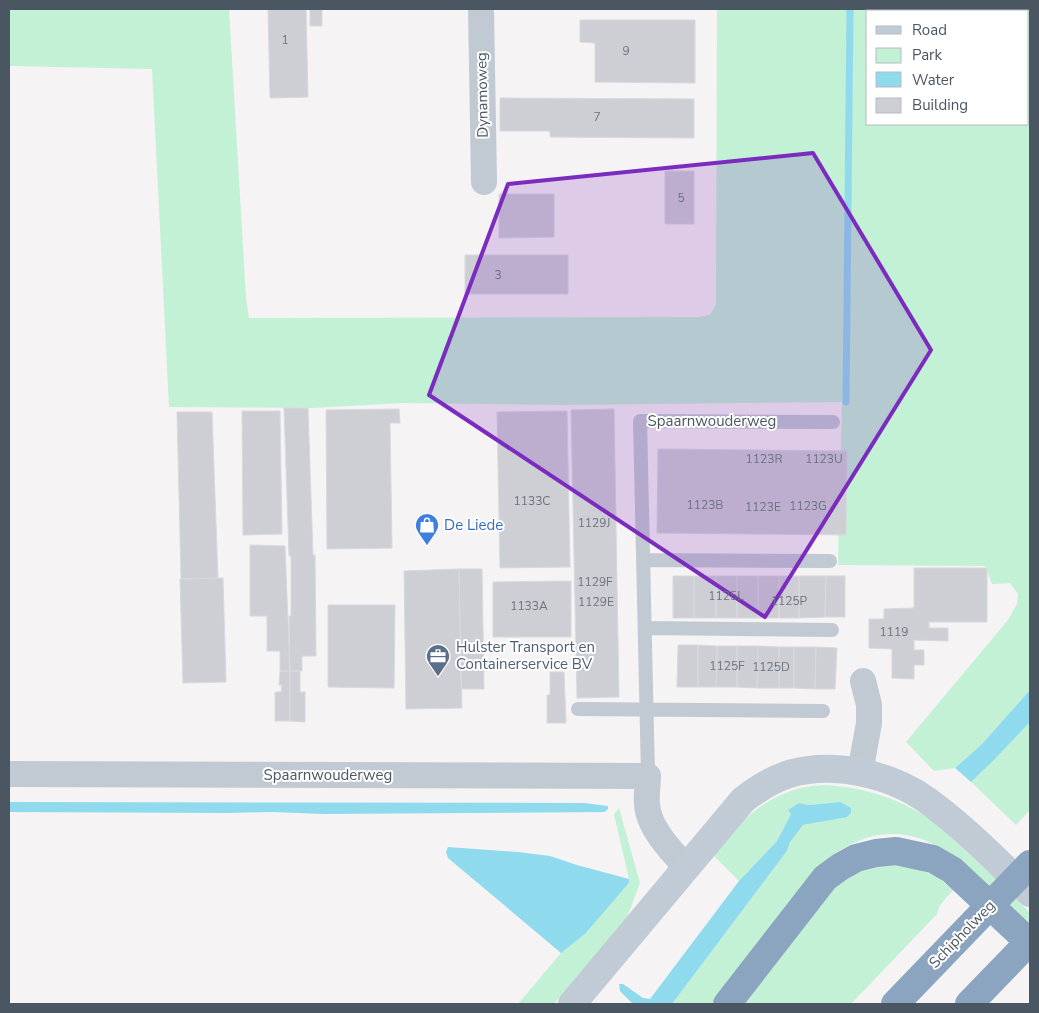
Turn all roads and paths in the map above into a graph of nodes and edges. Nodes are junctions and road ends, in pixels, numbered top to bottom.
1 (481, 9) edge
2 (484, 182) dead end
3 (833, 422) dead end
4 (643, 560) junction
5 (830, 562) dead end
6 (645, 628) junction
7 (832, 630) dead end
8 (863, 681) dead end
9 (578, 709) dead end
10 (647, 710) junction
11 (823, 711) dead end
12 (860, 773) junction
13 (9, 774) edge
14 (648, 776) junction
15 (1030, 864) edge
16 (686, 866) junction
17 (1030, 893) edge
18 (1025, 947) edge
19 (572, 1004) edge
20 (727, 1004) edge
21 (894, 1004) edge
22 (969, 1004) edge

1 - 2 street, Dynamoweg
3 - 4 lane, Spaarnwouderweg
4 - 5 lane
4 - 6 lane, Spaarnwouderweg
6 - 7 lane
6 - 10 lane, Spaarnwouderweg
8 - 12 street
9 - 10 lane
10 - 11 lane
10 - 14 lane, Spaarnwouderweg
12 - 16 street
12 - 17 street
13 - 14 street, Spaarnwouderweg
14 - 16 street, Spaarnwouderweg
15 - 21 highway, Schipholweg
16 - 19 street
18 - 20 highway
18 - 22 highway

